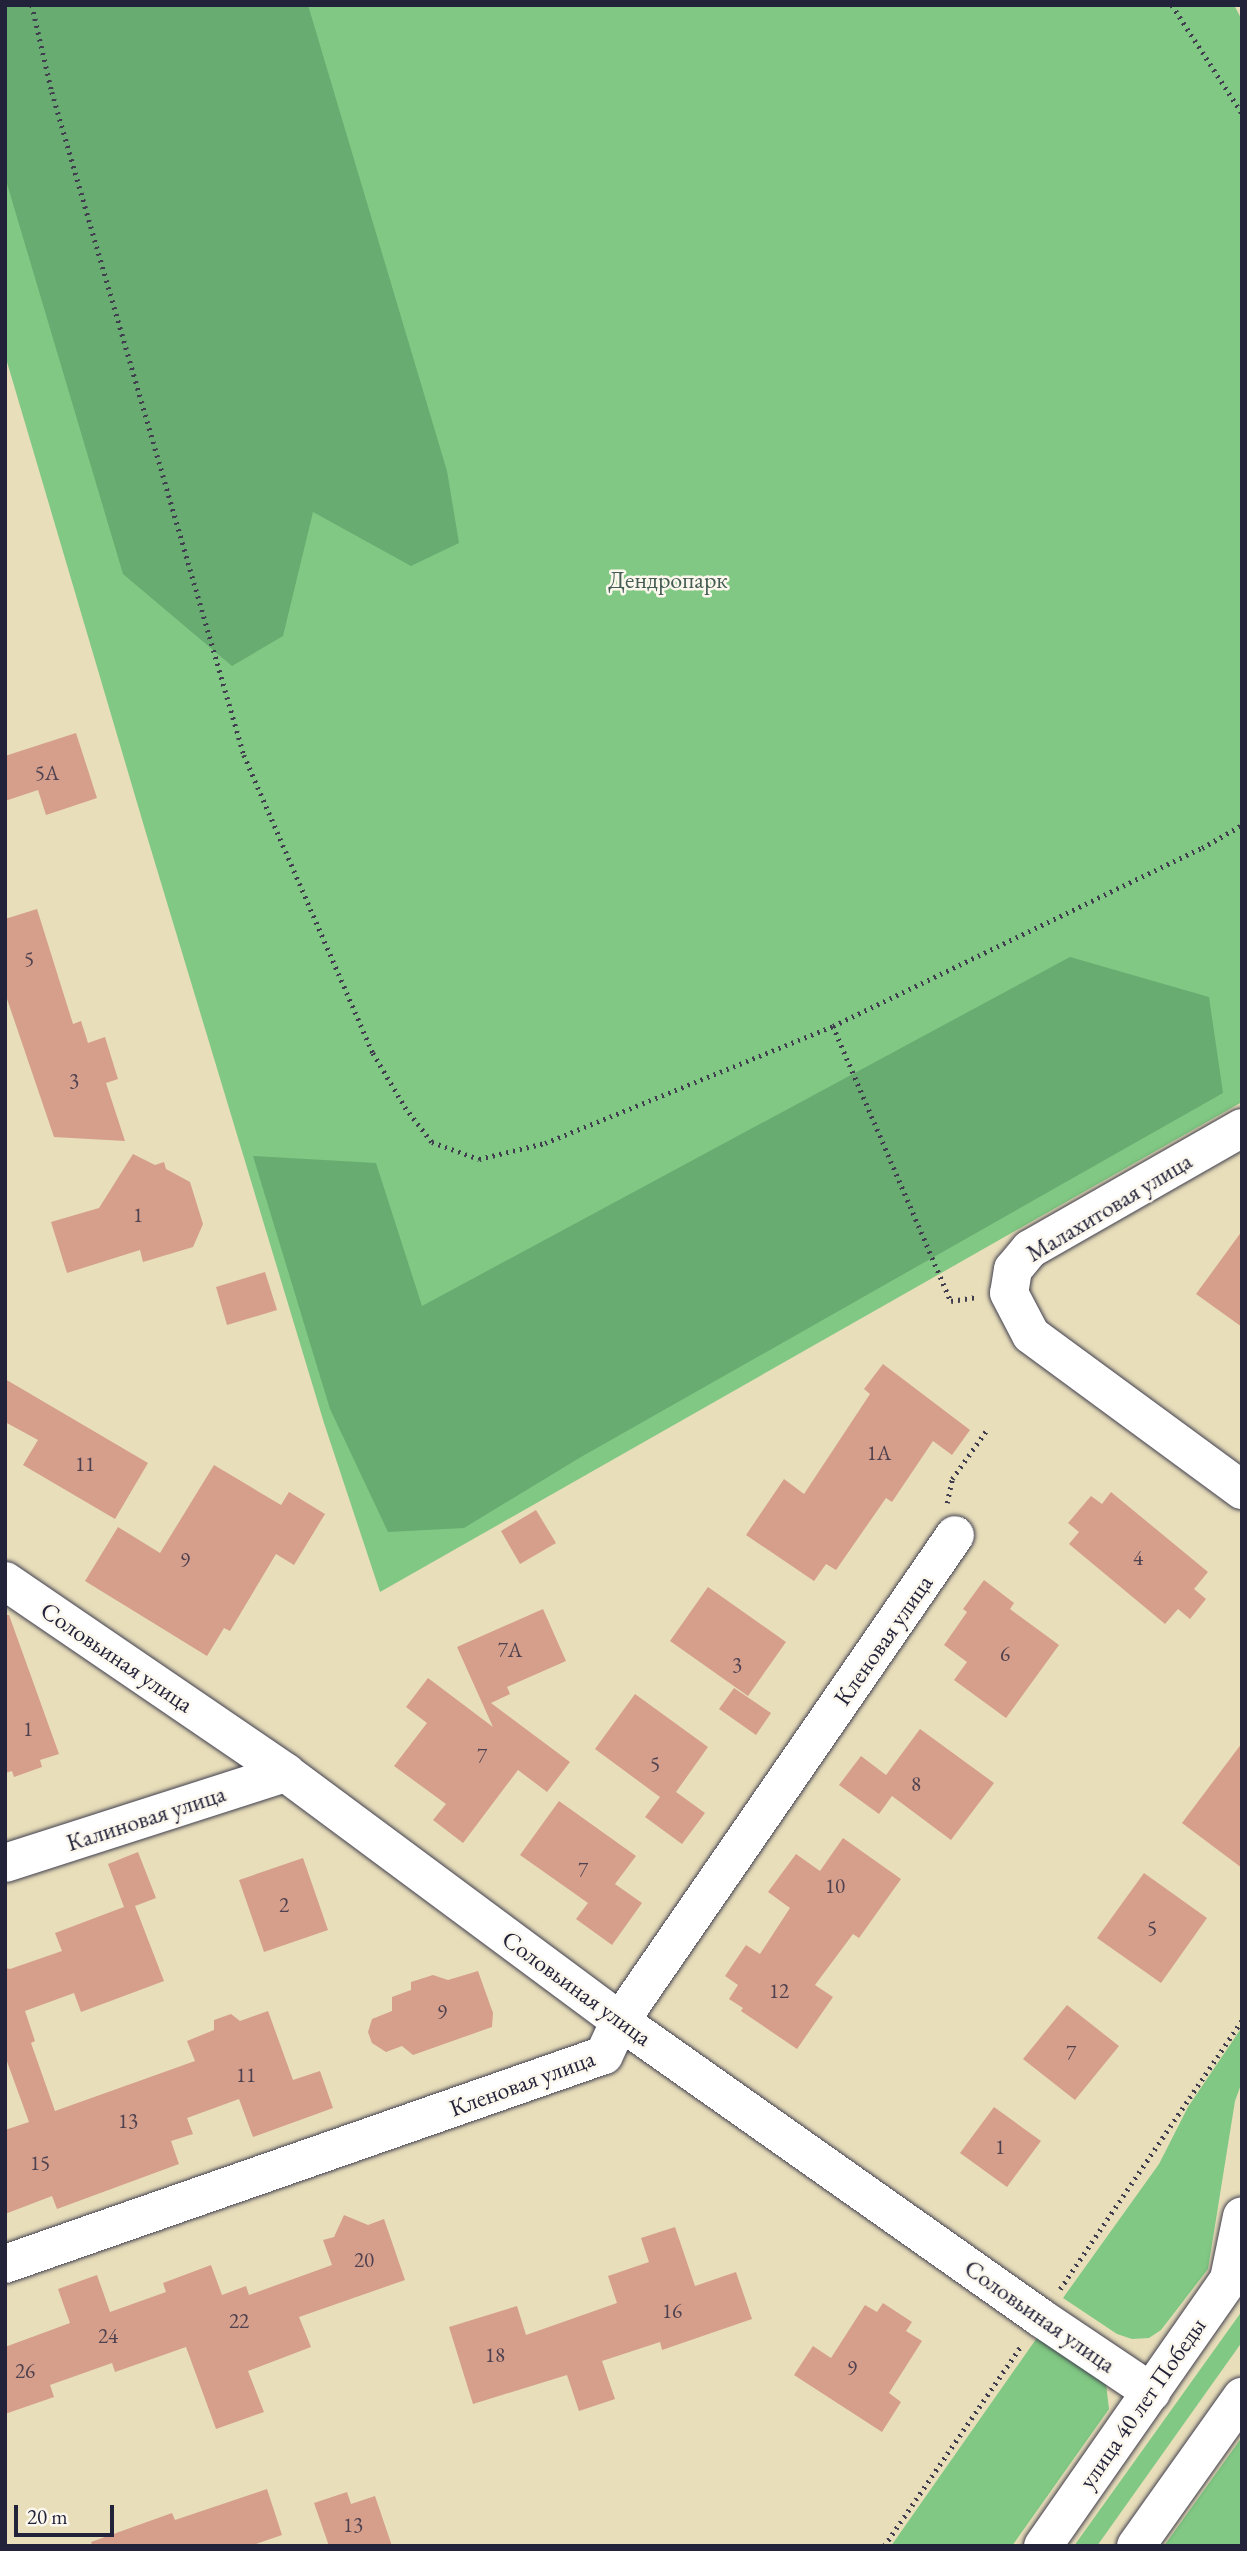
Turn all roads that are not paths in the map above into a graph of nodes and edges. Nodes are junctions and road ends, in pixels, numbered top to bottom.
1 (1242, 1129) edge
2 (1242, 1490) edge
3 (955, 1535) road end
4 (5, 1581) edge
5 (286, 1773) junction
6 (5, 1863) edge
7 (620, 2021) junction
8 (1242, 2216) edge
9 (5, 2263) edge
10 (1235, 2270) edge
11 (1151, 2392) junction
12 (1242, 2397) edge
13 (1043, 2546) edge
14 (1136, 2546) edge

1 - 2 street, Малахитовая улица
3 - 7 street, Кленовая улица
4 - 5 street, Соловьиная улица
5 - 6 street, Калиновая улица
5 - 7 street, Соловьиная улица
7 - 9 street, Кленовая улица
7 - 11 street, Соловьиная улица
8 - 10 street
10 - 11 street, улица 40 лет Победы
11 - 13 street, улица 40 лет Победы
12 - 14 street

